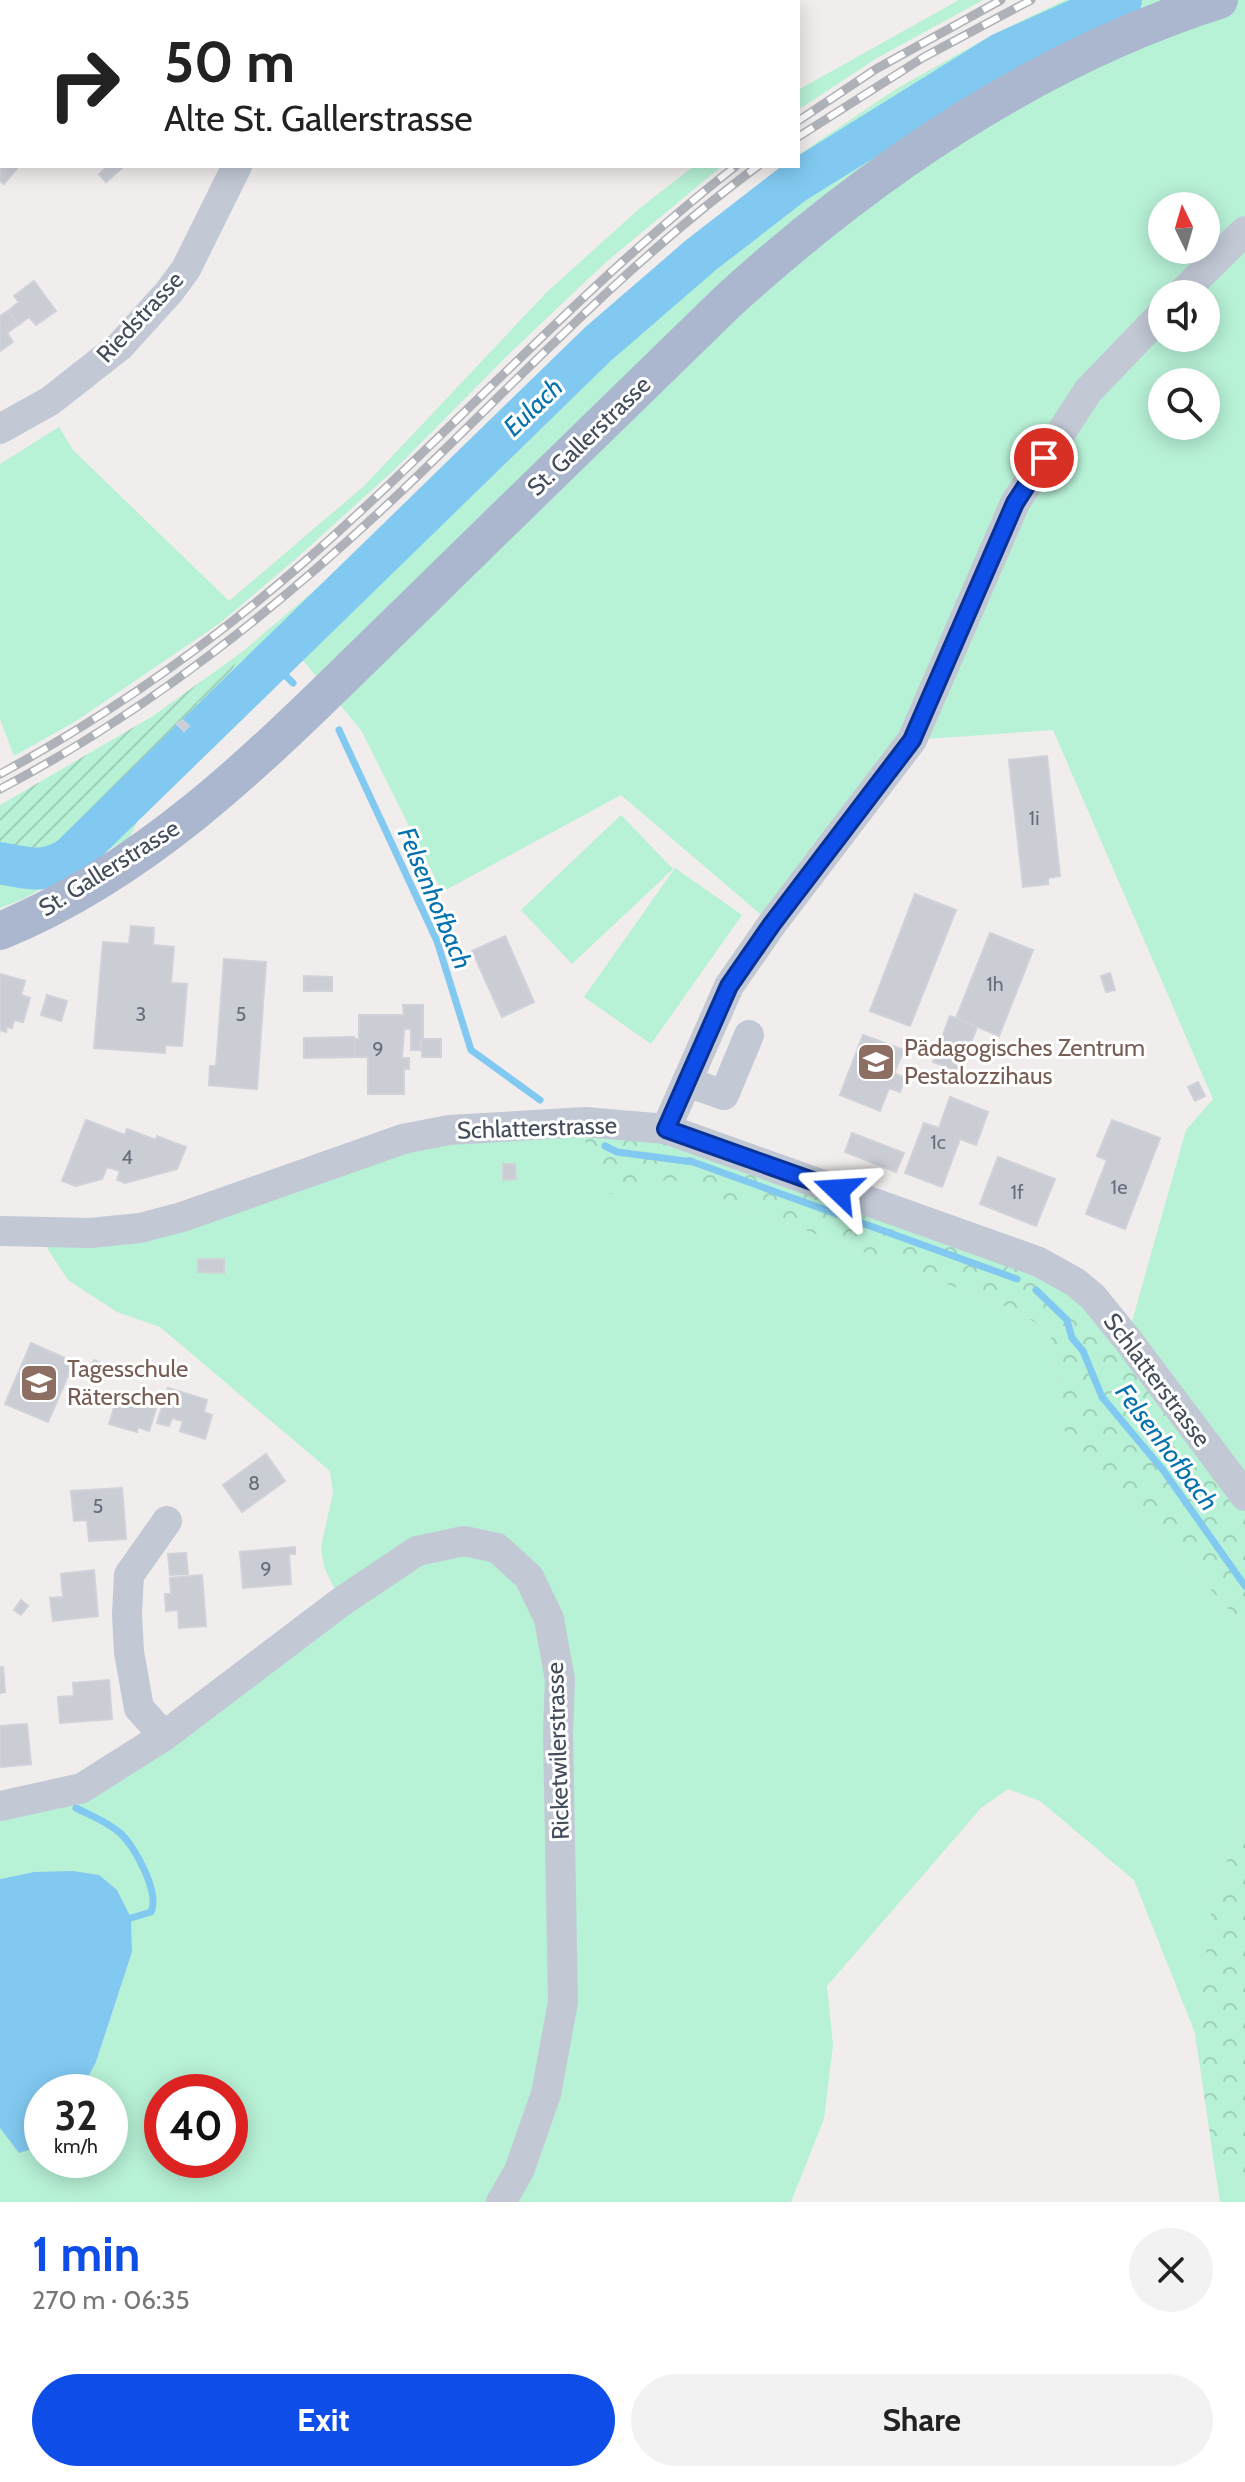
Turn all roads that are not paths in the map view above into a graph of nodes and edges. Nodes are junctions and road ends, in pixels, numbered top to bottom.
1 (1219, 0) edge
2 (236, 168) edge
3 (1245, 231) edge
4 (1195, 280) edge
5 (1148, 329) edge
6 (0, 429) edge
7 (0, 931) edge
8 (749, 1035) dead end
9 (687, 1082) junction
10 (666, 1129) junction
11 (0, 1231) edge
12 (1245, 1496) edge
13 (167, 1521) dead end
14 (164, 1736) junction
15 (0, 1806) edge
16 (501, 2202) edge

1 - 7 main road, St. Gallerstrasse
2 - 6 street, Riedstrasse
3 - 4 street
5 - 9 street
8 - 9 street
9 - 10 street
10 - 11 street, Schlatterstrasse
10 - 12 street, Schlatterstrasse
13 - 14 street
14 - 15 street, Ricketwilerstrasse
14 - 16 street, Ricketwilerstrasse

